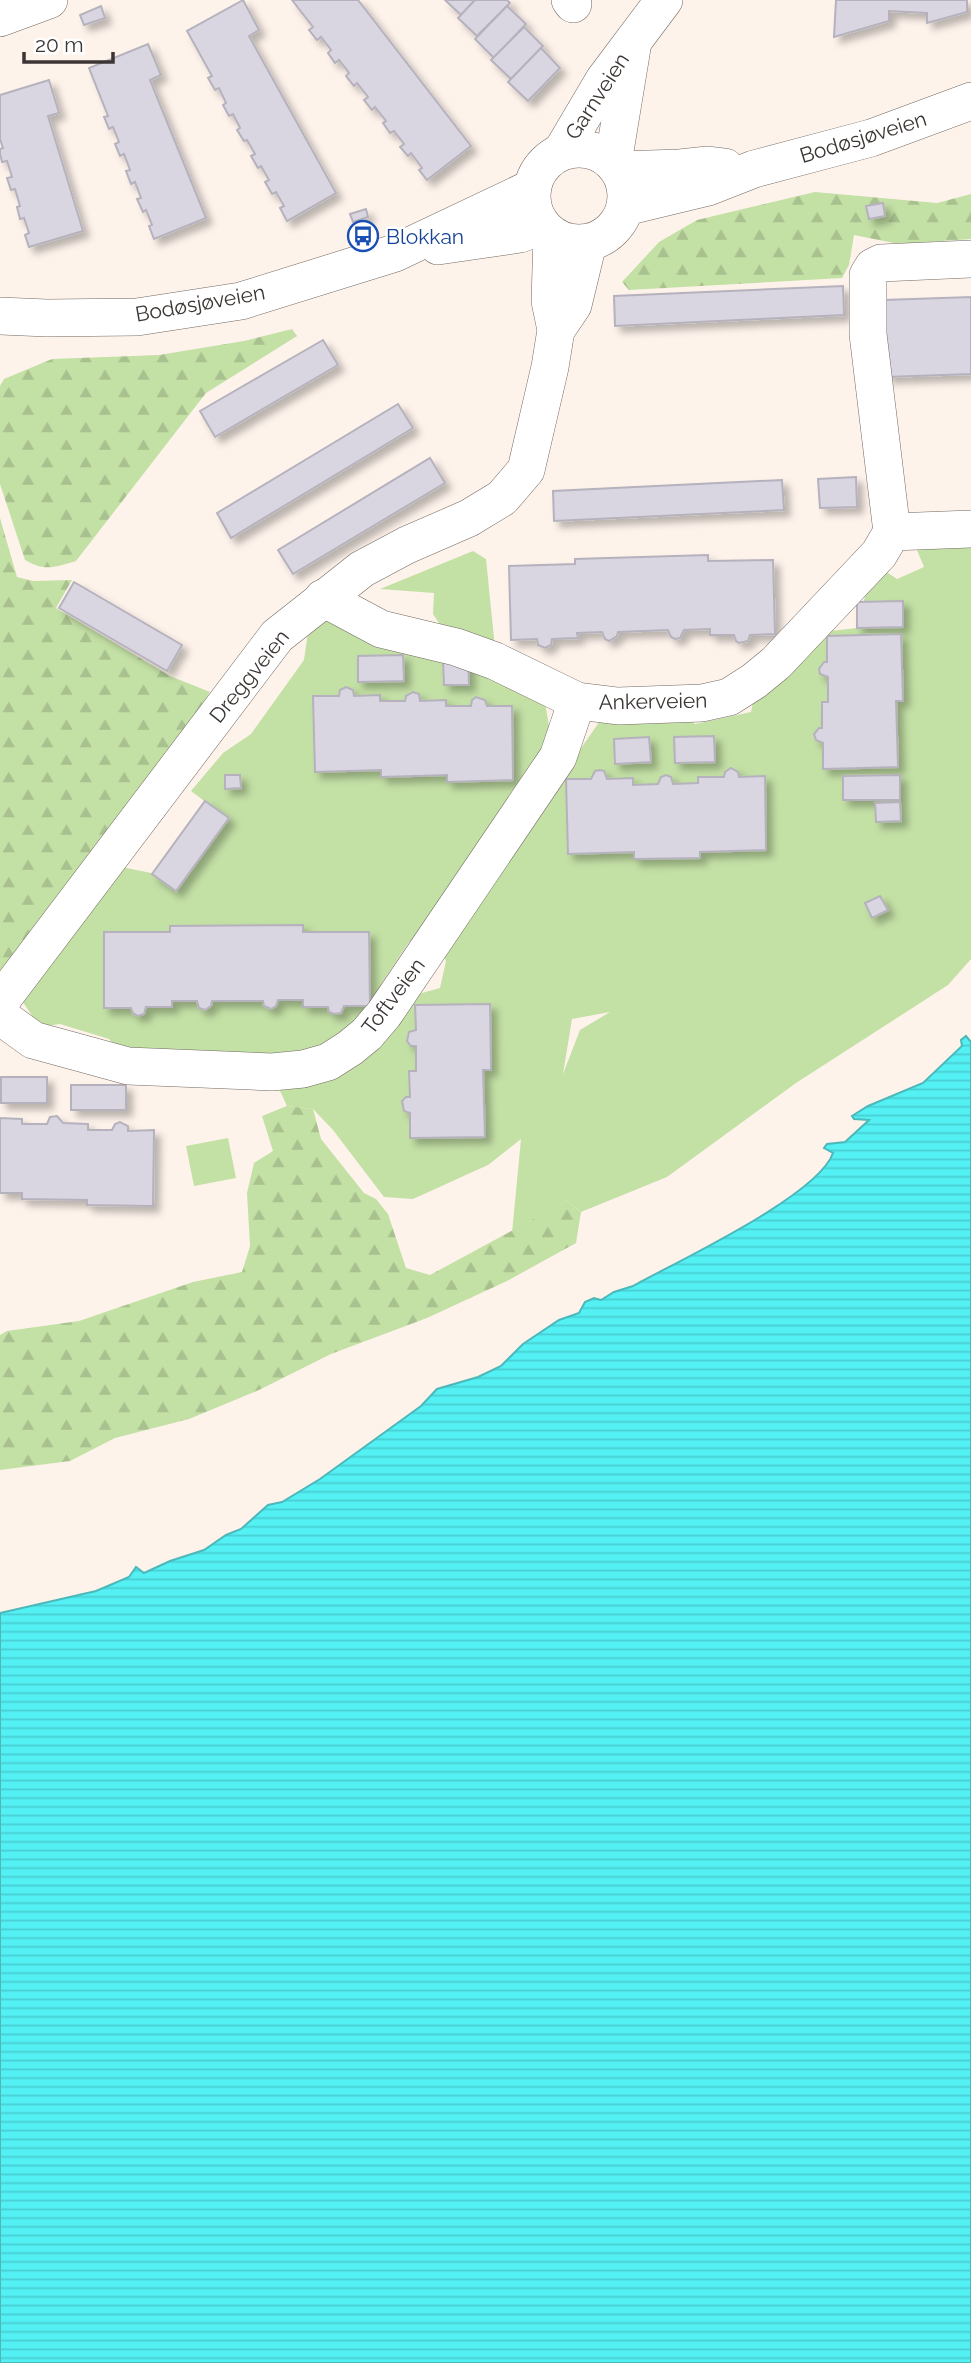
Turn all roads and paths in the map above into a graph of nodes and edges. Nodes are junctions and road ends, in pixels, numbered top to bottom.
1 (49, 0) edge
2 (664, 0) edge
3 (0, 18) edge
4 (633, 40) junction
5 (971, 101) edge
6 (562, 151) junction
7 (616, 167) junction
8 (754, 169) junction
9 (532, 188) junction
10 (625, 207) junction
11 (547, 231) junction
12 (588, 243) junction
13 (396, 253) junction
14 (971, 259) edge
15 (0, 316) edge
16 (556, 330) junction
17 (971, 529) edge
18 (892, 532) junction
19 (323, 598) junction
20 (577, 701) junction
21 (0, 1002) edge
22 (0, 1016) edge

1 - 3 street
2 - 4 street, Garnveien
4 - 6 street, Garnveien
4 - 7 street, Garnveien
5 - 8 street, Bodøsjøveien
6 - 7 street, Bodøsjøveien
6 - 9 street
7 - 8 street, Bodøsjøveien
7 - 10 street
8 - 10 street, Bodøsjøveien
9 - 11 street
9 - 13 street, Bodøsjøveien
10 - 12 street
11 - 12 street, Bodøsjøveien
11 - 13 street, Bodøsjøveien
11 - 16 street, Dreggveien
12 - 16 street, Dreggveien
13 - 15 street, Bodøsjøveien
14 - 18 street
16 - 19 street, Dreggveien
17 - 18 street
18 - 20 street, Ankerveien
19 - 20 street, Ankerveien
19 - 21 street, Dreggveien
20 - 22 street, Toftveien

